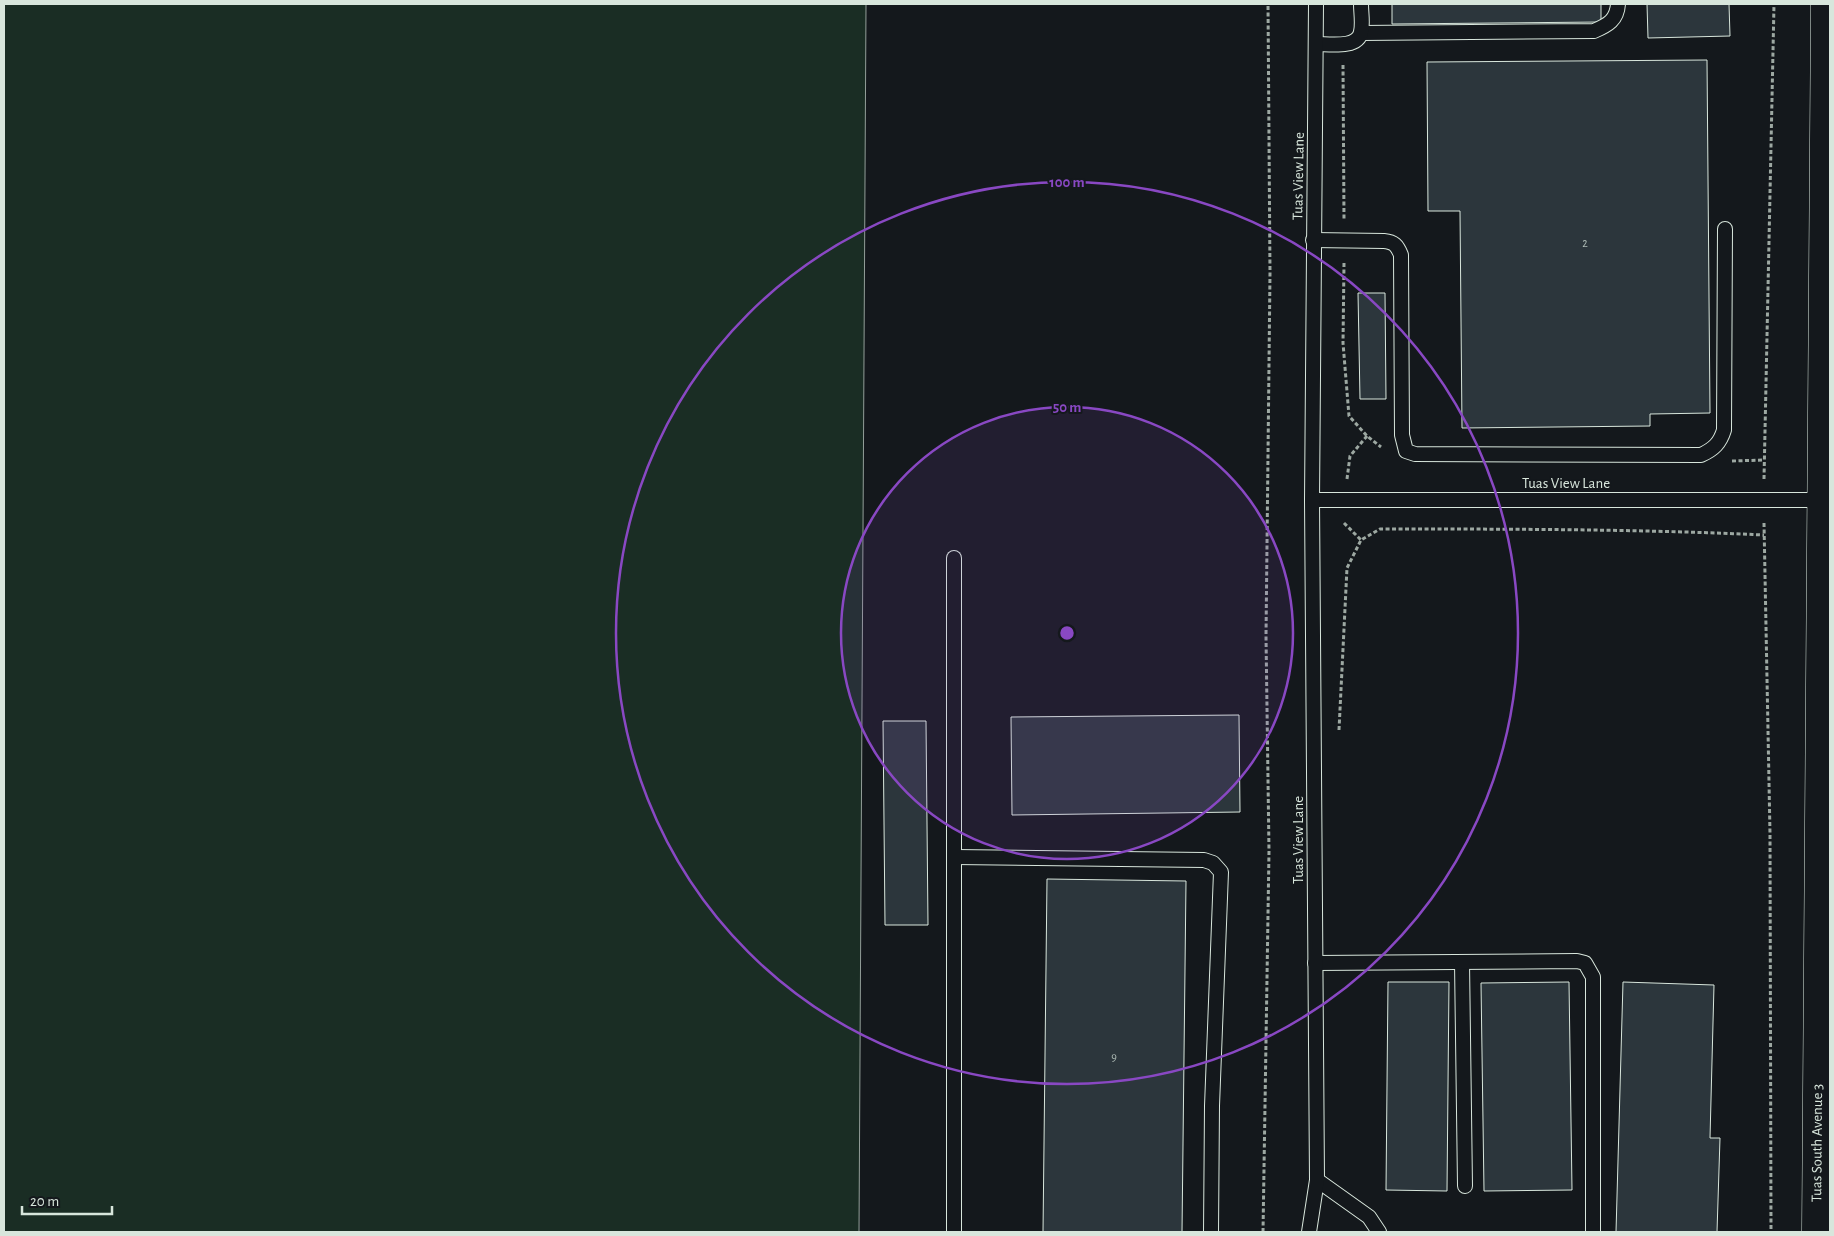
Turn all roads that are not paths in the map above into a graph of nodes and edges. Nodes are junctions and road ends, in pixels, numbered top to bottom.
1 (1316, 4) edge
2 (1361, 4) edge
3 (1618, 4) edge
4 (1825, 4) edge
5 (1361, 33) junction
6 (1316, 44) junction
7 (1725, 230) dead end
8 (1313, 240) junction
9 (1312, 500) junction
10 (1820, 500) junction
11 (954, 558) dead end
12 (955, 857) junction
13 (1316, 962) junction
14 (1462, 962) junction
15 (1317, 1180) junction
16 (1465, 1186) dead end
17 (954, 1232) edge
18 (1211, 1232) edge
19 (1309, 1232) edge
20 (1379, 1232) edge
21 (1593, 1232) edge
22 (1816, 1232) edge

1 - 6 lane, Tuas View Lane
2 - 5 lane
3 - 5 lane
4 - 10 street, Tuas South Avenue 3
5 - 6 lane
6 - 8 lane, Tuas View Lane
7 - 8 lane
8 - 9 lane, Tuas View Lane
9 - 10 lane, Tuas View Lane
9 - 13 lane, Tuas View Lane
10 - 22 street, Tuas South Avenue 3
11 - 12 lane
12 - 17 lane
12 - 18 lane
13 - 14 lane
13 - 15 lane, Tuas View Lane
14 - 16 lane
14 - 21 lane
15 - 19 lane, Tuas View Lane
15 - 20 lane

